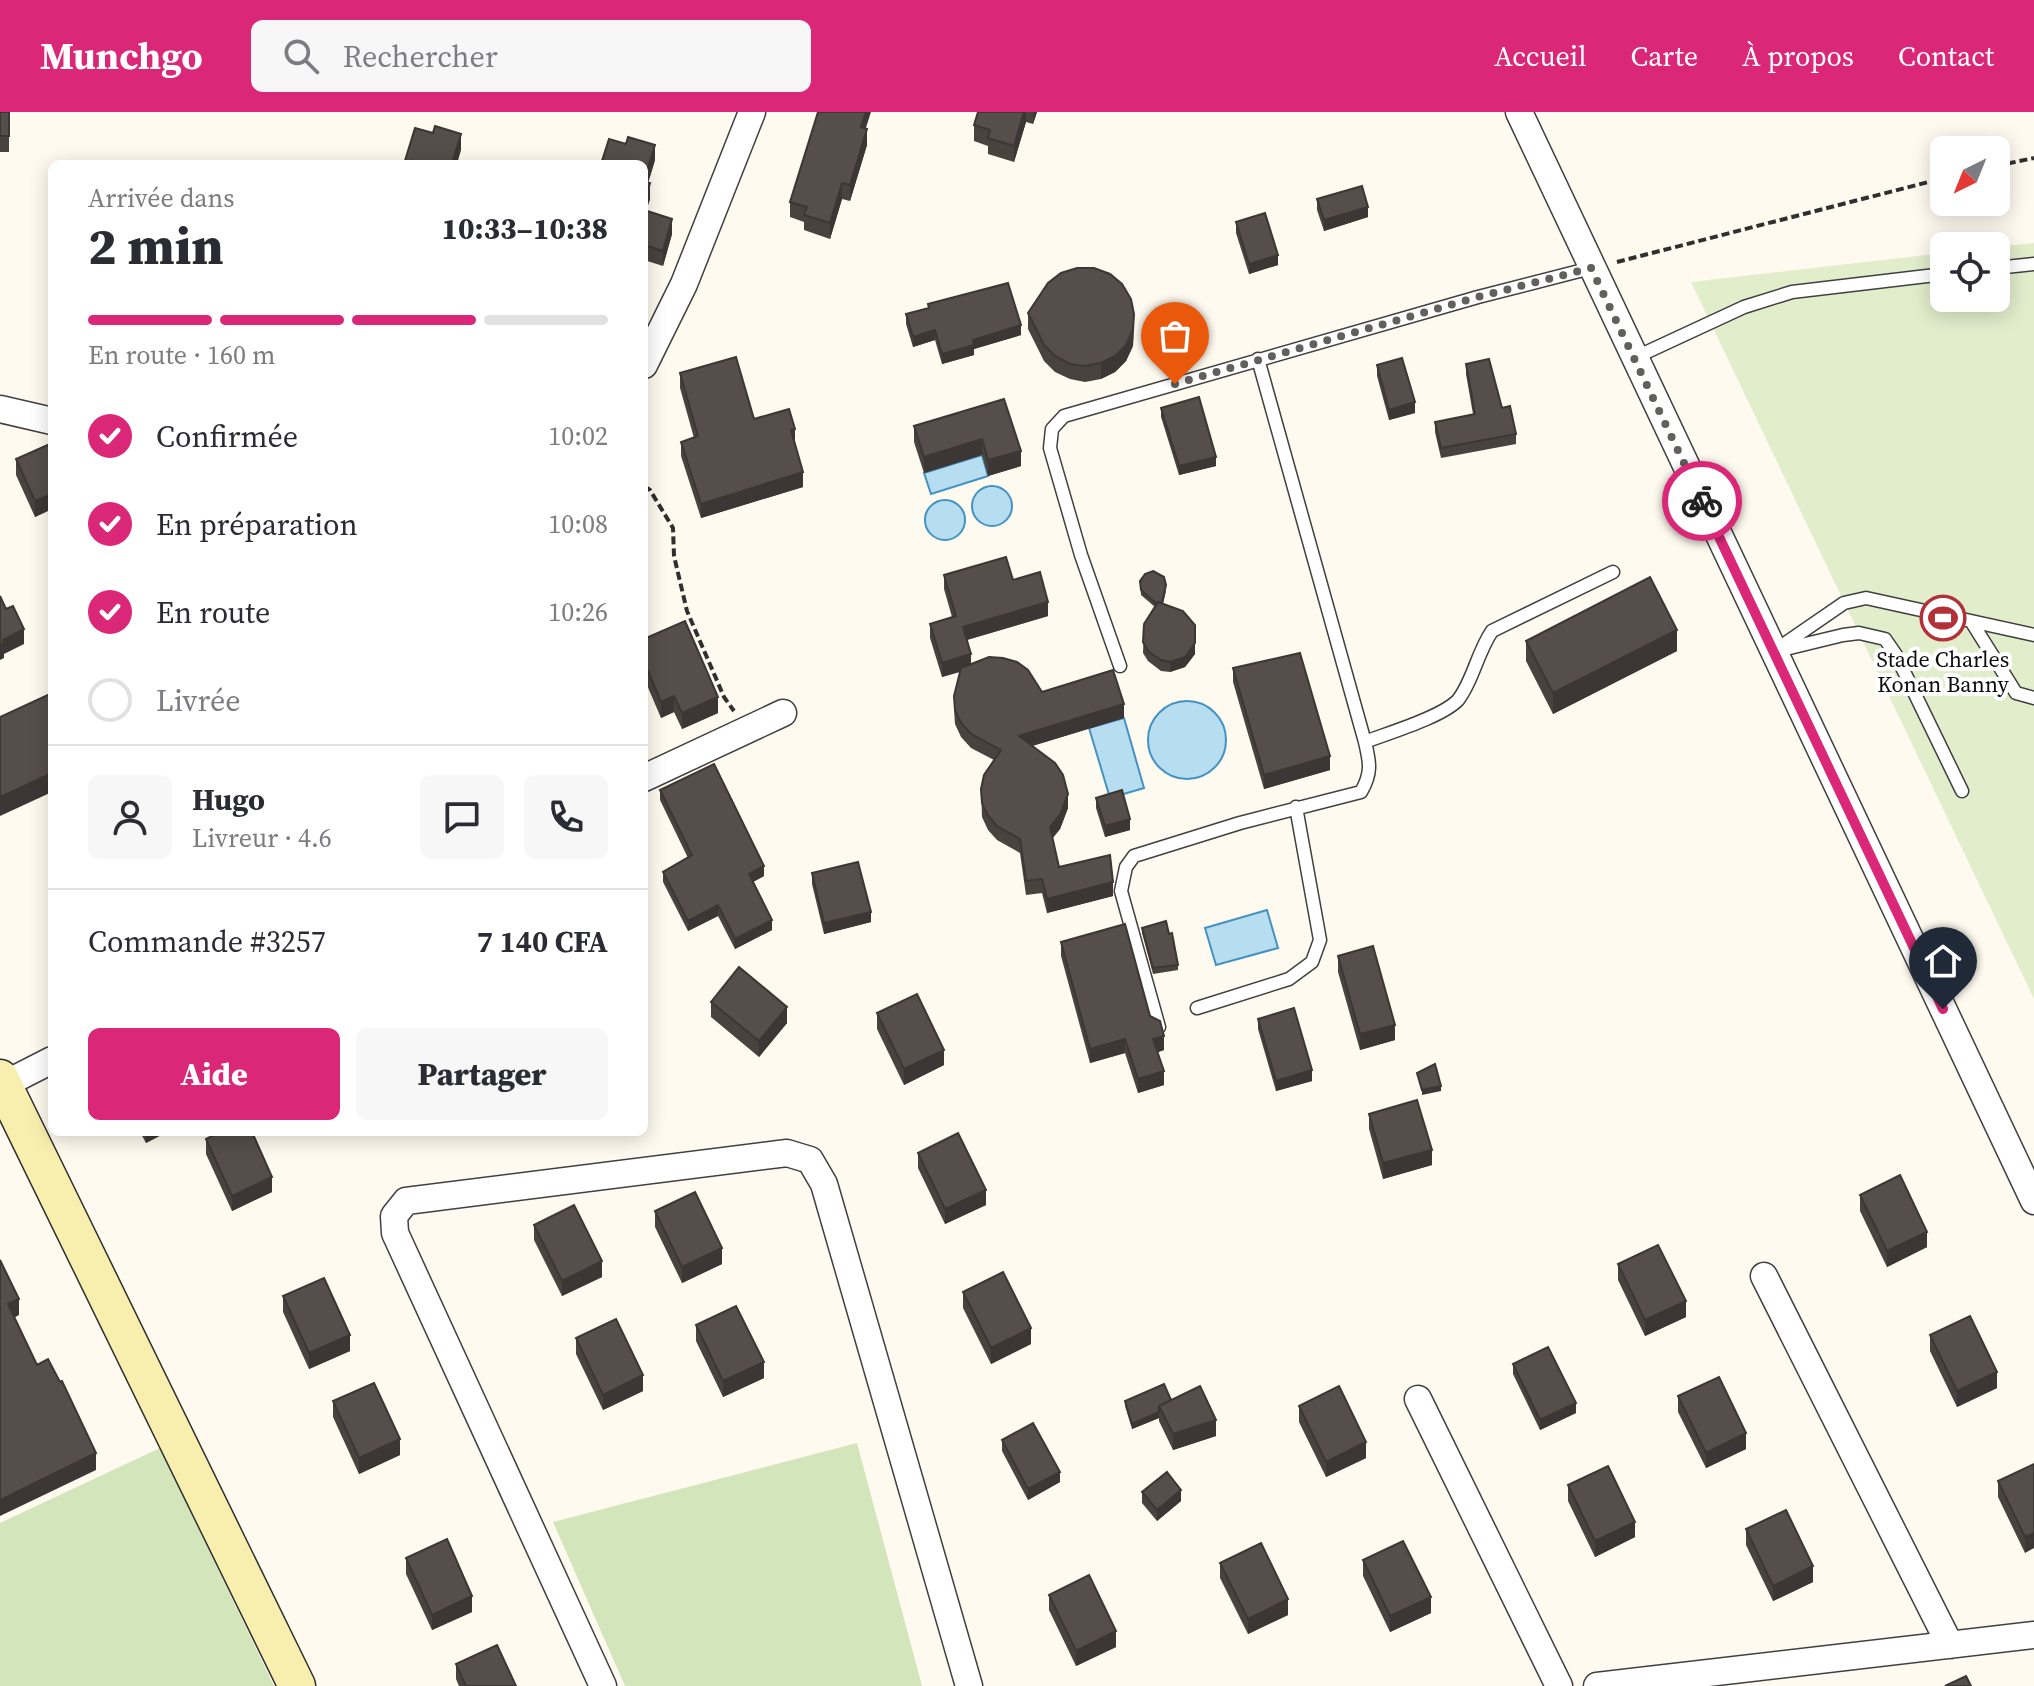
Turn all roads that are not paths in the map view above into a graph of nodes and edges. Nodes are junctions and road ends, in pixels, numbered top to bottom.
1 (752, 112) edge
2 (1519, 112) edge
3 (2034, 264) edge
4 (2010, 267) edge
5 (1591, 268) junction
6 (1930, 276) edge
7 (648, 357) edge
8 (1634, 358) junction
9 (1258, 359) junction
10 (0, 409) edge
11 (48, 420) edge
12 (1613, 572) dead end
13 (1971, 621) junction
14 (2034, 635) edge
15 (1773, 652) junction
16 (1120, 666) dead end
17 (2034, 698) edge
18 (783, 713) dead end
19 (1365, 742) junction
20 (648, 776) edge
21 (1962, 791) dead end
22 (1296, 807) junction
23 (1197, 1008) dead end
24 (1159, 1027) edge
25 (48, 1062) edge
26 (2, 1082) edge
27 (2034, 1201) edge
28 (1764, 1276) dead end
29 (1418, 1399) dead end
30 (2034, 1635) edge
31 (1950, 1645) junction
32 (297, 1686) edge
33 (603, 1686) edge
34 (969, 1686) edge
35 (1559, 1686) edge
36 (1597, 1686) edge

1 - 7 street
2 - 5 street
3 - 4 lane
5 - 8 street
5 - 9 lane
6 - 8 lane
8 - 15 street
9 - 16 lane
9 - 19 lane
10 - 11 street
12 - 19 lane
13 - 14 lane
13 - 15 lane
13 - 17 lane
15 - 21 lane
15 - 27 street
18 - 20 street
19 - 22 lane
22 - 23 lane
22 - 24 lane
25 - 26 street
26 - 32 street
28 - 31 street
29 - 35 street
30 - 31 street
31 - 36 street
33 - 34 street

